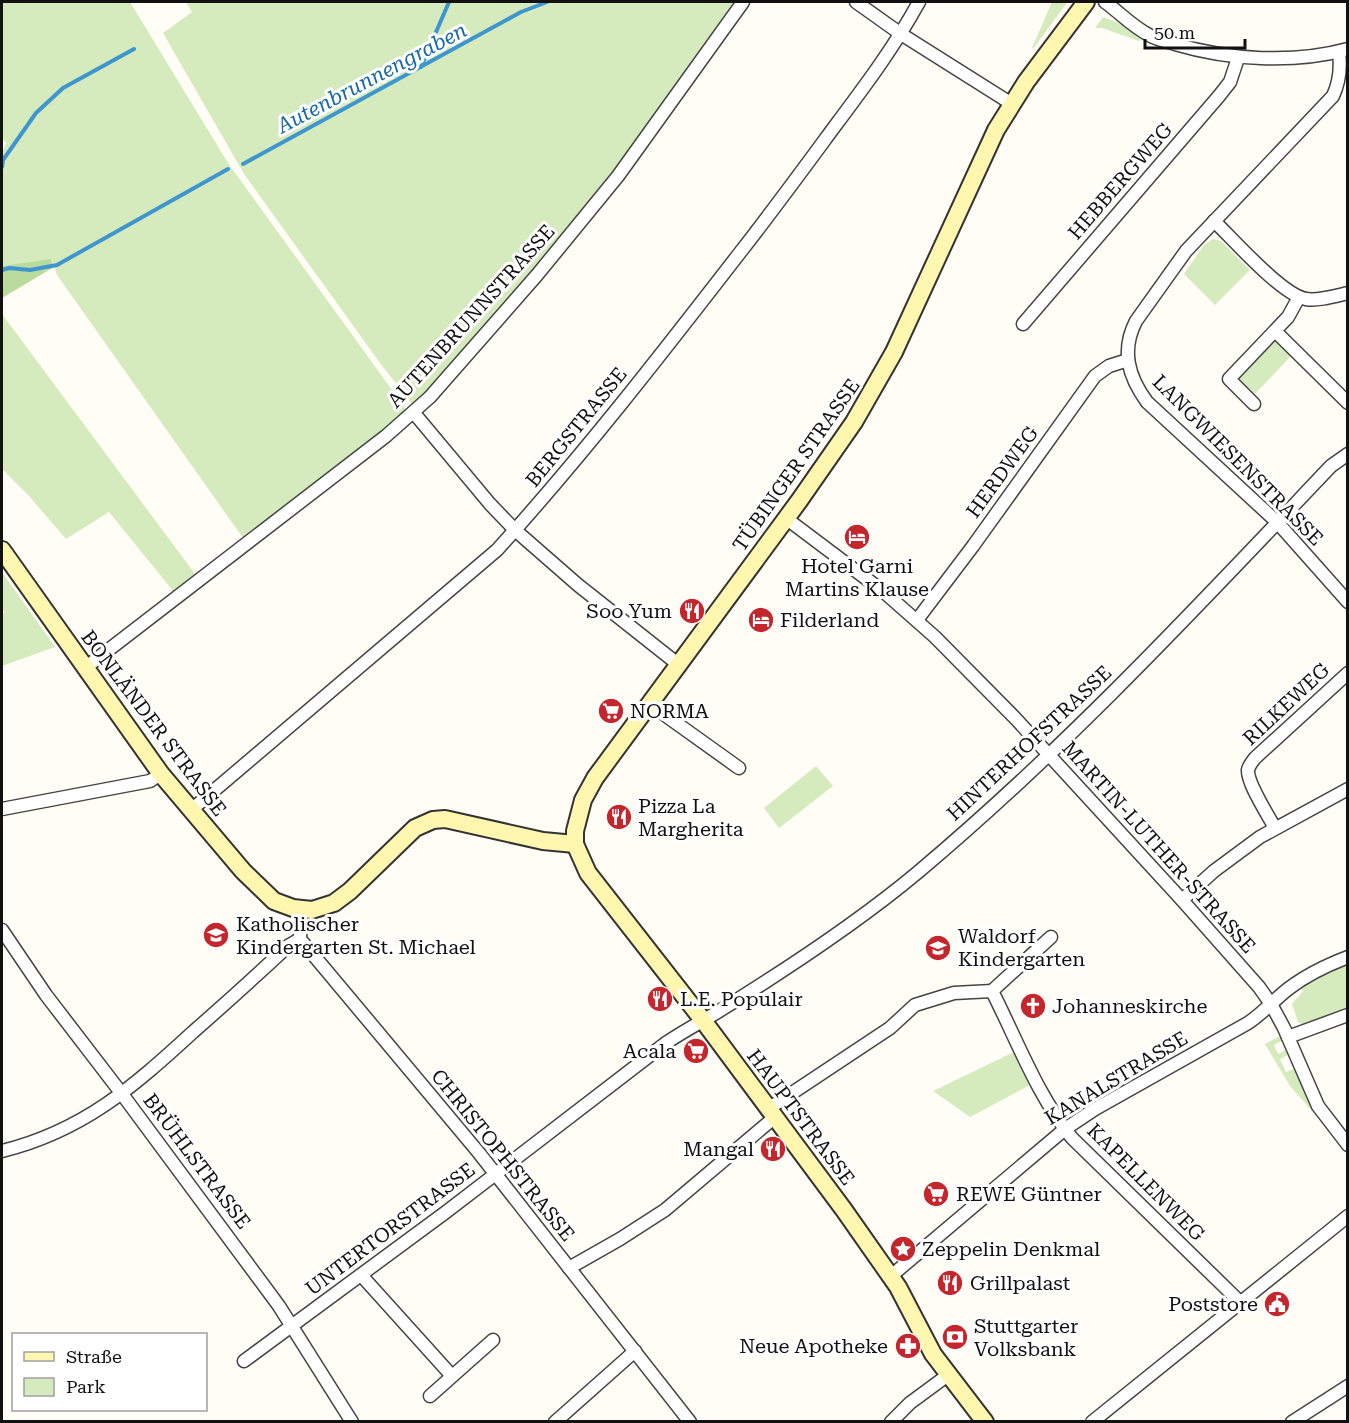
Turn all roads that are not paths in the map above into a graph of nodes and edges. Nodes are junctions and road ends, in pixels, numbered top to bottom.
1 (743, 2) edge
2 (856, 2) edge
3 (919, 2) edge
4 (1086, 2) edge
5 (1105, 2) edge
6 (901, 34) junction
7 (1343, 51) edge
8 (1238, 58) junction
9 (1012, 104) junction
10 (1214, 221) junction
11 (1347, 293) edge
12 (1299, 297) junction
13 (1023, 324) dead end
14 (1275, 331) junction
15 (1128, 360) junction
16 (1347, 403) edge
17 (1254, 404) dead end
18 (414, 413) junction
19 (1347, 454) edge
20 (787, 519) junction
21 (1277, 522) junction
22 (515, 530) junction
23 (2, 550) edge
24 (1347, 602) edge
25 (917, 620) junction
26 (679, 665) junction
27 (85, 668) junction
28 (1347, 673) edge
29 (651, 705) junction
30 (1048, 754) junction
31 (739, 768) dead end
32 (161, 774) junction
33 (1347, 789) edge
34 (2, 809) edge
35 (190, 811) junction
36 (1275, 828) junction
37 (575, 844) junction
38 (1182, 900) junction
39 (301, 910) junction
40 (2, 930) edge
41 (1051, 937) dead end
42 (300, 939) junction
43 (1347, 957) edge
44 (992, 992) junction
45 (1271, 1004) junction
46 (1347, 1015) edge
47 (702, 1019) junction
48 (1288, 1037) junction
49 (122, 1094) junction
50 (771, 1113) junction
51 (1065, 1129) junction
52 (1347, 1145) edge
53 (2, 1151) edge
54 (495, 1174) junction
55 (1347, 1216) edge
56 (569, 1268) junction
57 (361, 1275) junction
58 (891, 1276) junction
59 (1240, 1302) junction
60 (293, 1325) junction
61 (494, 1340) dead end
62 (635, 1351) junction
63 (244, 1361) dead end
64 (948, 1375) junction
65 (452, 1376) junction
66 (1347, 1386) edge
67 (430, 1395) dead end
68 (352, 1422) edge
69 (555, 1422) edge
70 (690, 1422) edge
71 (891, 1422) edge
72 (985, 1422) edge
73 (1092, 1422) edge
74 (1292, 1422) edge

1 - 18 street, AUTENBRUNNSTRASSE
2 - 6 street
3 - 6 street, BERGSTRASSE
4 - 9 main road, TÜBINGER STRASSE
5 - 8 street
6 - 9 street
6 - 22 street, BERGSTRASSE
7 - 8 street
7 - 10 street, LANGWIESENSTRASSE
8 - 13 street, HEBBERGWEG
9 - 20 main road, TÜBINGER STRASSE
10 - 12 street
10 - 15 street, LANGWIESENSTRASSE
11 - 12 street
12 - 14 street
14 - 16 street
14 - 17 street
15 - 21 street, LANGWIESENSTRASSE
15 - 25 street, HERDWEG
18 - 22 street
18 - 27 street, AUTENBRUNNSTRASSE
19 - 21 street, HINTERHOFSTRASSE
20 - 25 street, MARTIN-LUTHER-STRASSE
20 - 26 main road, TÜBINGER STRASSE
21 - 24 street, LANGWIESENSTRASSE
21 - 30 street, HINTERHOFSTRASSE
22 - 26 street
22 - 35 street, BERGSTRASSE
23 - 27 main road, BONLÄNDER STRASSE
25 - 30 street, MARTIN-LUTHER-STRASSE
26 - 29 main road, TÜBINGER STRASSE
27 - 32 main road, BONLÄNDER STRASSE
28 - 36 street, RILKEWEG
29 - 31 street
29 - 37 main road, TÜBINGER STRASSE
30 - 38 street, MARTIN-LUTHER-STRASSE
30 - 47 street, HINTERHOFSTRASSE
32 - 34 street
32 - 35 main road, BONLÄNDER STRASSE
33 - 36 street
35 - 39 main road, BONLÄNDER STRASSE
36 - 38 street
37 - 39 main road
37 - 47 main road, HAUPTSTRASSE
38 - 45 street, MARTIN-LUTHER-STRASSE
39 - 42 street
40 - 49 street, BRÜHLSTRASSE
41 - 44 street
42 - 49 street
42 - 54 street, CHRISTOPHSTRASSE
43 - 45 street, KANALSTRASSE
44 - 50 street
44 - 51 street, KAPELLENWEG
45 - 48 street, MARTIN-LUTHER-STRASSE
45 - 51 street, KANALSTRASSE
46 - 48 street
47 - 50 main road, HAUPTSTRASSE
47 - 54 street, UNTERTORSTRASSE
48 - 52 street, MARTIN-LUTHER-STRASSE
49 - 53 street
49 - 60 street, BRÜHLSTRASSE
50 - 56 street
50 - 58 main road, HAUPTSTRASSE
51 - 58 street, KANALSTRASSE
51 - 59 street, KAPELLENWEG
54 - 56 street, CHRISTOPHSTRASSE
54 - 57 street, UNTERTORSTRASSE
55 - 59 street
56 - 62 street, CHRISTOPHSTRASSE
57 - 60 street, UNTERTORSTRASSE
57 - 65 street
58 - 64 main road, HAUPTSTRASSE
59 - 73 street
60 - 63 street, UNTERTORSTRASSE
60 - 68 street, BRÜHLSTRASSE
61 - 65 street
62 - 69 street
62 - 70 street, CHRISTOPHSTRASSE
64 - 71 street
64 - 72 main road, HAUPTSTRASSE
65 - 67 street
66 - 74 street

